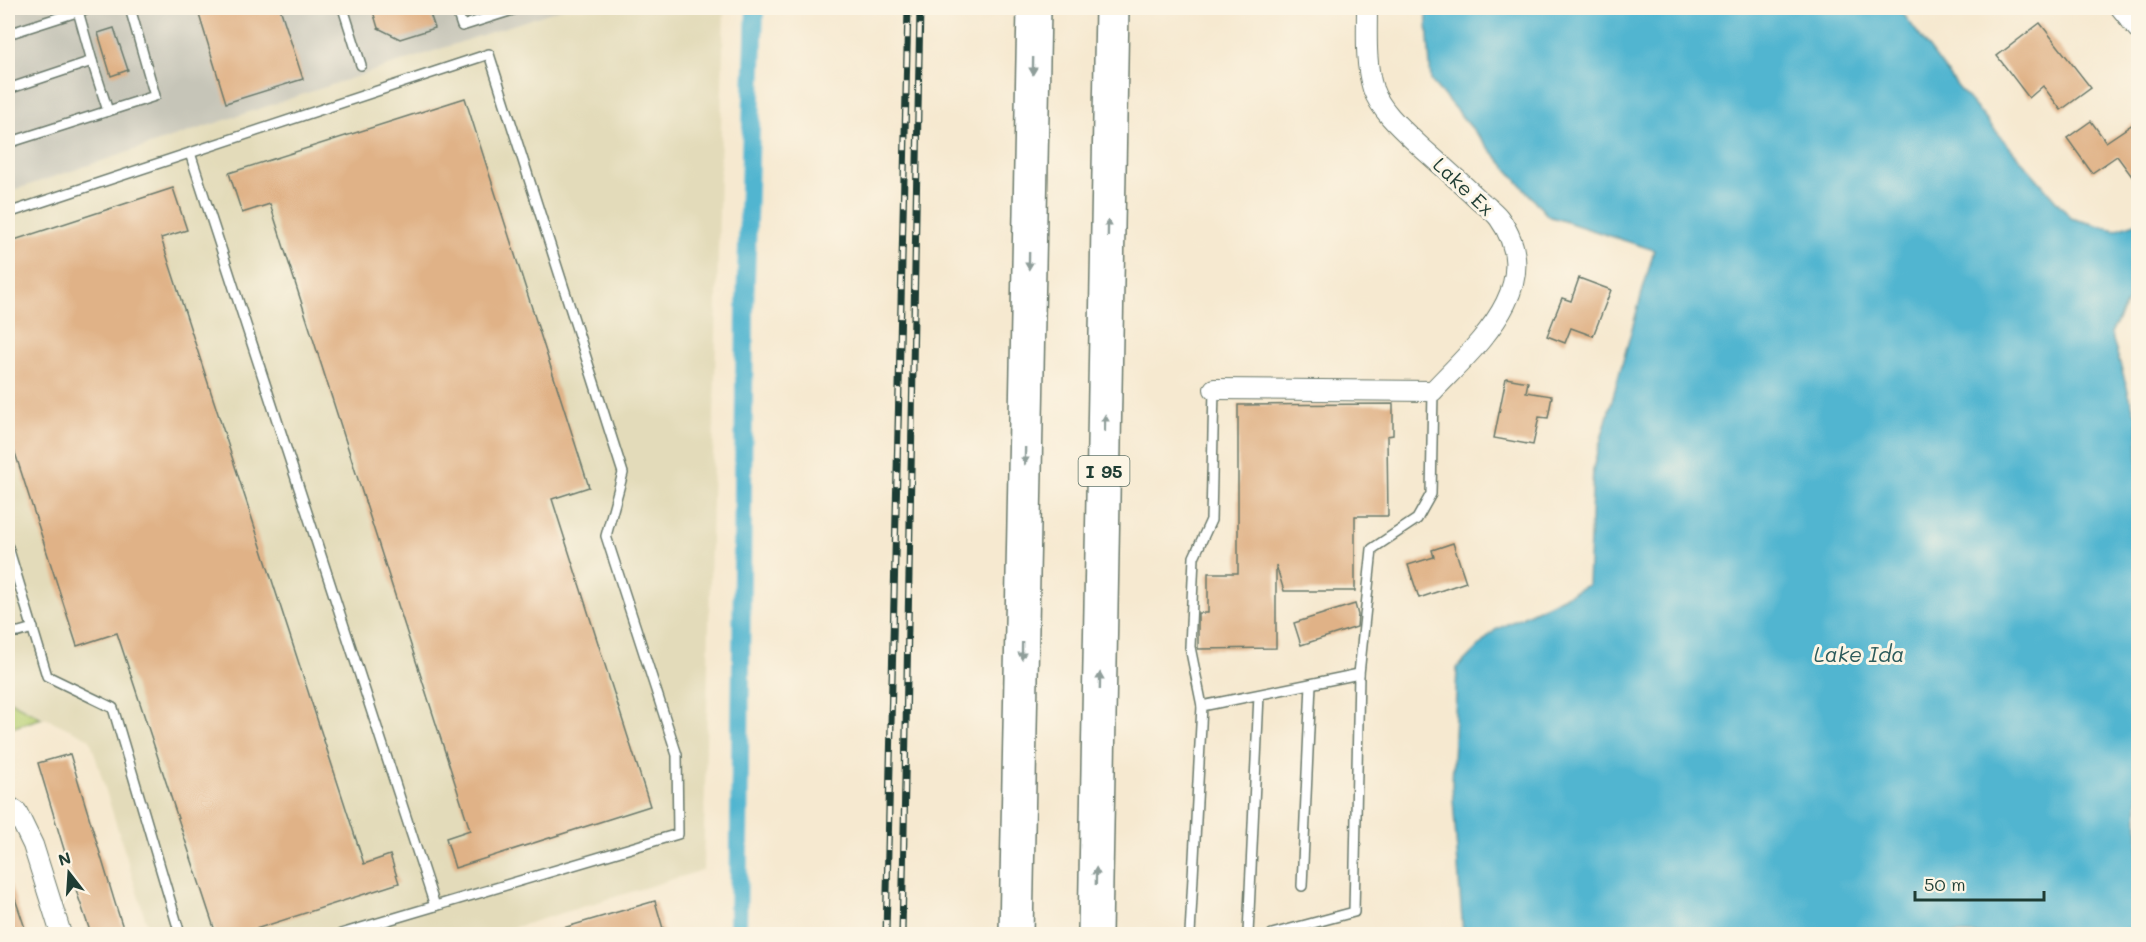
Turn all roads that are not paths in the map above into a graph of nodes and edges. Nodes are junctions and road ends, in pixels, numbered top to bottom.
1 (89, 8) edge
2 (130, 8) edge
3 (343, 8) edge
4 (456, 8) edge
5 (519, 8) edge
6 (1034, 8) edge
7 (1112, 8) edge
8 (1367, 8) edge
9 (2121, 8) edge
10 (78, 11) junction
11 (2139, 29) edge
12 (8, 34) edge
13 (92, 61) junction
14 (361, 65) dead end
15 (8, 89) edge
16 (108, 111) junction
17 (8, 143) edge
18 (190, 153) junction
19 (8, 213) edge
20 (1214, 389) joint
21 (1433, 391) junction
22 (8, 547) edge
23 (33, 628) junction
24 (8, 632) edge
25 (1359, 674) junction
26 (1311, 684) junction
27 (1259, 694) junction
28 (1202, 706) junction
29 (8, 807) edge
30 (1302, 886) dead end
31 (435, 906) junction
32 (60, 934) edge
33 (180, 934) edge
34 (341, 934) edge
35 (1016, 934) edge
36 (1095, 934) edge
37 (1190, 934) edge
38 (1248, 934) edge
39 (1272, 934) edge

1 - 10 lane
2 - 16 lane
3 - 14 lane
4 - 5 lane
6 -> 35 highway
36 -> 7 highway, I 95
8 - 21 street, Lake Ex
9 - 11 street
10 - 12 lane
10 - 13 lane
13 - 15 lane
13 - 16 lane
16 - 17 lane
18 - 19 lane
18 - 31 lane
18 - 31 lane
20 - 21 street
20 - 28 lane
21 - 25 lane
22 - 23 lane
23 - 24 lane
23 - 33 lane
25 - 26 lane
25 - 39 lane
26 - 27 lane
26 - 30 lane
27 - 28 lane
27 - 38 lane
28 - 37 lane
29 - 32 street
31 - 34 lane

